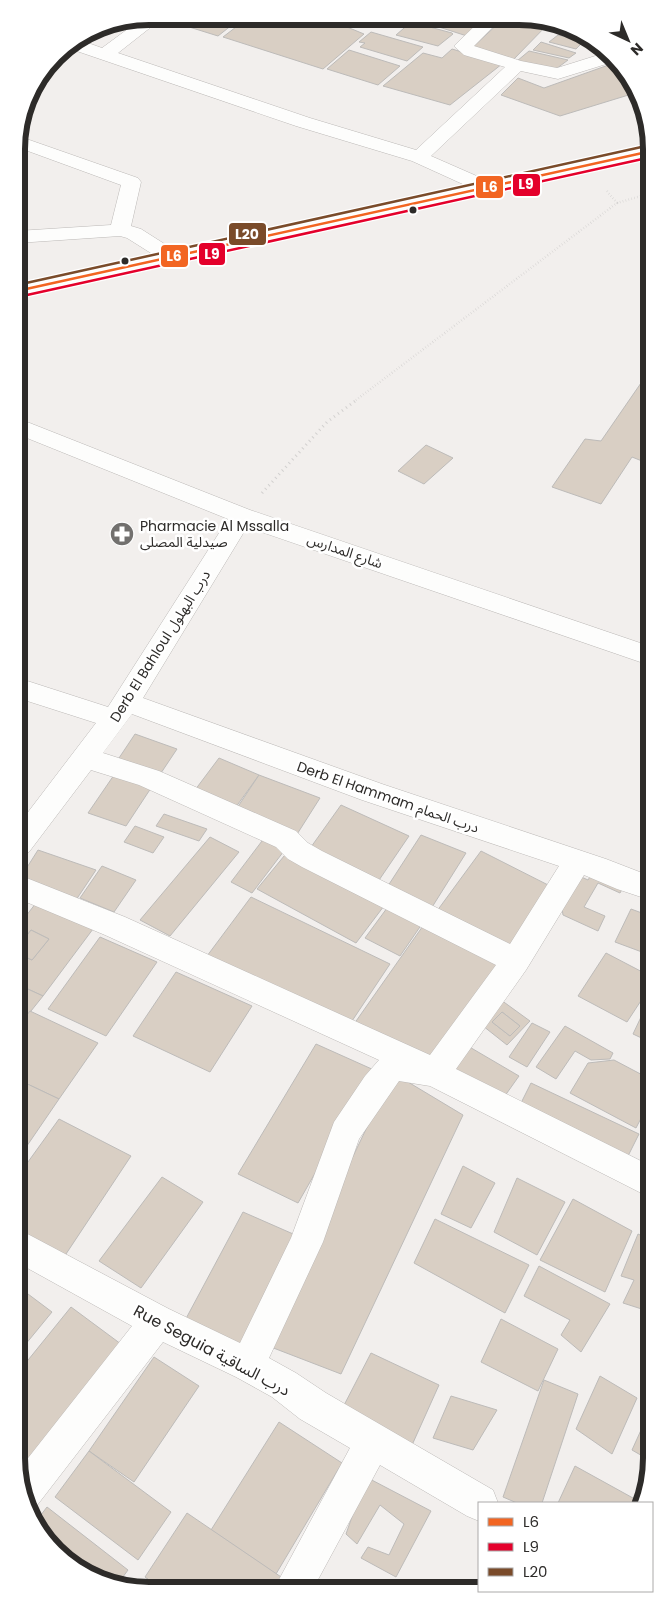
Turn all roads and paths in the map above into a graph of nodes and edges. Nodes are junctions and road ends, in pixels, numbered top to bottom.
1 (145, 25) edge
2 (486, 25) edge
3 (80, 46) edge
4 (105, 54) junction
5 (603, 60) edge
6 (517, 65) junction
7 (25, 144) edge
8 (643, 153) edge
9 (419, 157) junction
10 (602, 186) dead end
11 (487, 188) junction
12 (643, 195) edge
13 (617, 203) junction
14 (120, 230) junction
15 (25, 236) edge
16 (171, 257) junction
17 (25, 289) edge
18 (25, 428) edge
19 (242, 516) junction
20 (643, 654) edge
21 (25, 689) edge
22 (121, 710) junction
23 (84, 757) junction
24 (25, 836) edge
25 (577, 862) junction
26 (643, 886) edge
27 (25, 889) edge
28 (516, 961) junction
29 (434, 1073) junction
30 (643, 1180) edge
31 (25, 1249) edge
32 (156, 1321) junction
33 (248, 1365) junction
34 (373, 1441) junction
35 (28, 1487) edge
36 (478, 1502) edge
37 (297, 1582) edge

1 - 4 street
2 - 6 street
3 - 4 street
4 - 9 street
5 - 6 street
6 - 9 street
7 - 14 street
8 - 11 street
9 - 11 street
10 - 13 path
11 - 16 street
12 - 13 path
13 - 19 path
14 - 15 street
14 - 16 street
16 - 17 street
18 - 19 street, شارع المدارس
19 - 20 street, شارع المدارس
19 - 22 street, Derb El Bahloul درب البهلول
21 - 22 street, Derb El Hammam درب الحمام
22 - 23 street, Derb El Bahloul درب البهلول
22 - 25 street, Derb El Hammam درب الحمام
23 - 24 street, Derb El Bahloul درب البهلول
23 - 28 street
25 - 26 street, Derb El Hammam درب الحمام
25 - 28 street
27 - 29 street
28 - 29 street
29 - 30 street
29 - 33 street
31 - 32 street, Rue Seguia درب الساقية
32 - 33 street, Rue Seguia درب الساقية
32 - 35 street
33 - 34 street, Rue Seguia درب الساقية
34 - 36 street, Rue Seguia درب الساقية
34 - 37 street

